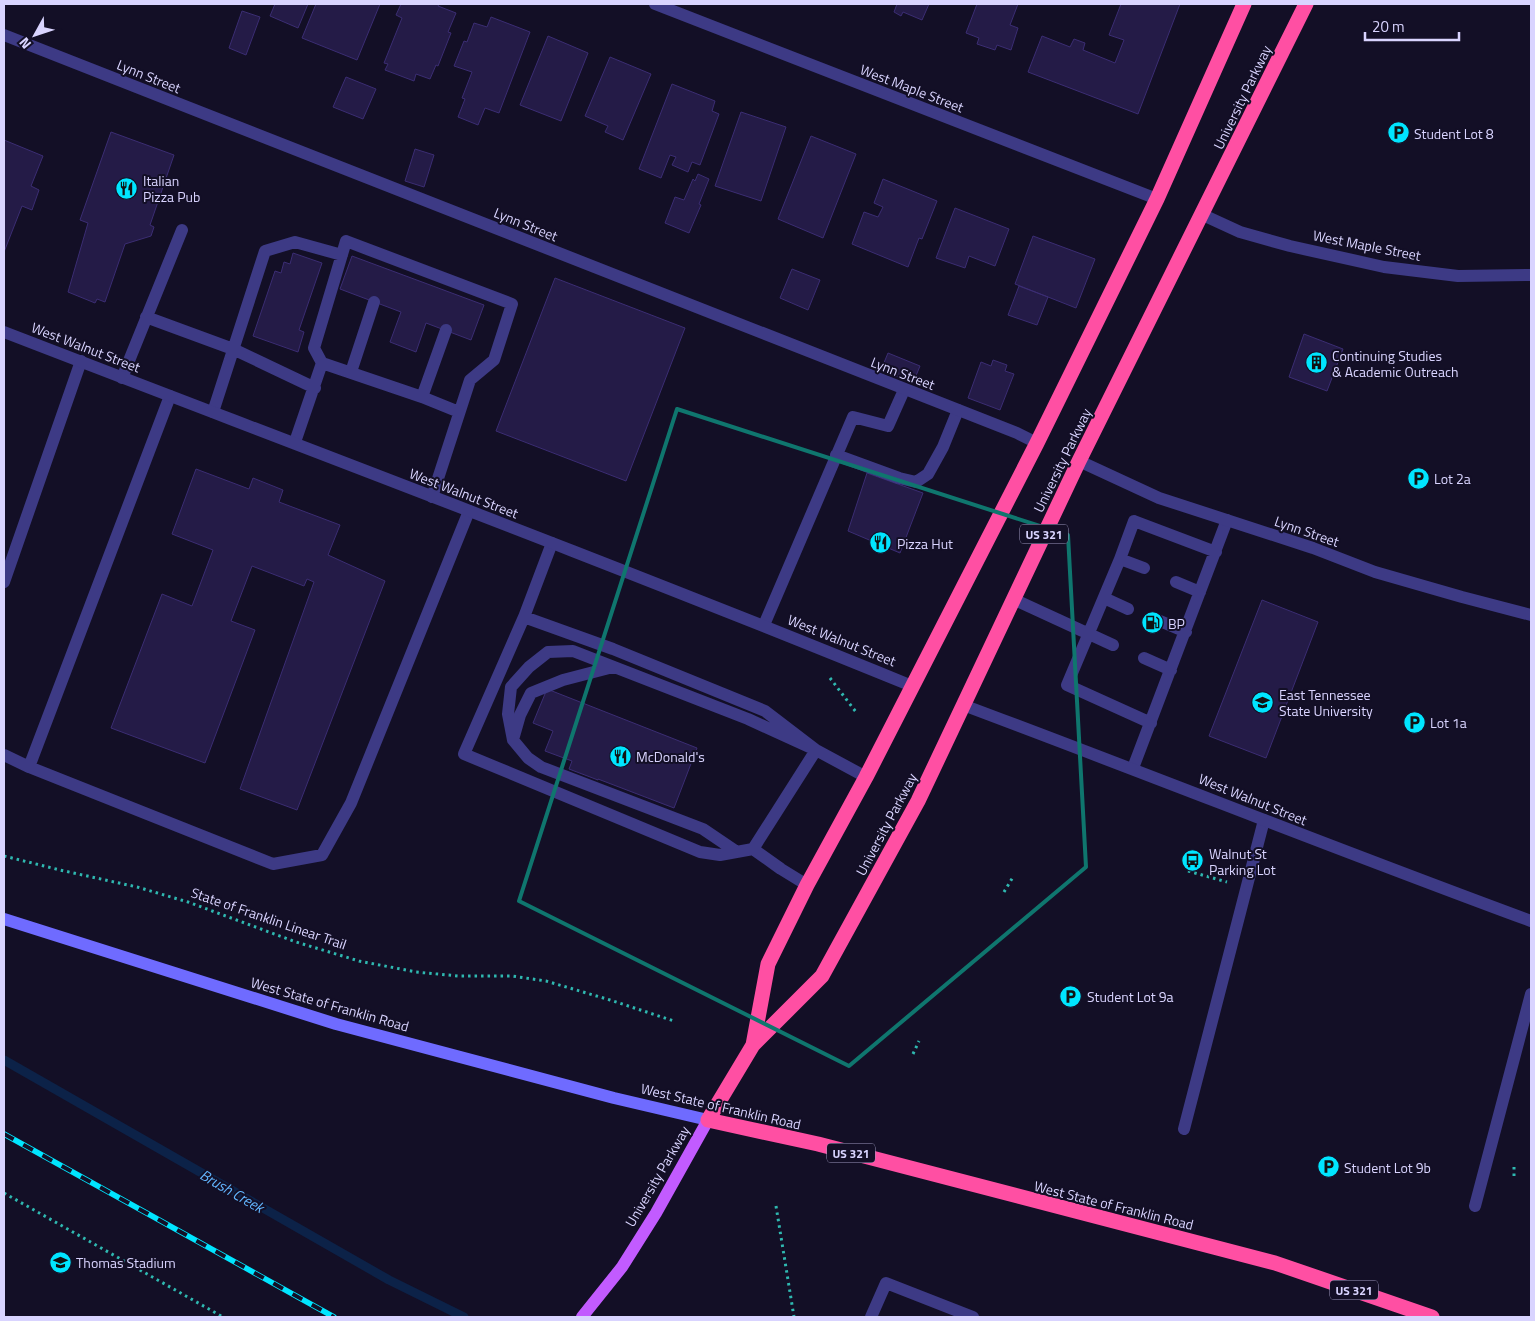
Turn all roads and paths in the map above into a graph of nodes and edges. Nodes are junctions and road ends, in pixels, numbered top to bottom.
1 (655, 4) edge
2 (1244, 4) edge
3 (1306, 4) edge
4 (4, 35) edge
5 (1158, 199) junction
6 (1203, 215) junction
7 (182, 230) dead end
8 (342, 255) junction
9 (1531, 275) edge
10 (374, 302) dead end
11 (146, 317) junction
12 (446, 330) dead end
13 (4, 332) edge
14 (233, 350) junction
15 (81, 361) junction
16 (322, 363) junction
17 (351, 372) junction
18 (122, 378) junction
19 (315, 388) junction
20 (904, 390) junction
21 (170, 396) junction
22 (422, 397) junction
23 (958, 410) junction
24 (213, 412) junction
25 (459, 412) junction
26 (295, 442) junction
27 (1036, 443) junction
28 (836, 455) junction
29 (1079, 461) junction
30 (432, 497) junction
31 (469, 511) junction
32 (1227, 520) junction
33 (552, 543) junction
34 (1216, 552) junction
35 (1120, 559) junction
36 (1144, 568) dead end
37 (4, 582) edge
38 (1176, 582) dead end
39 (1200, 592) junction
40 (1104, 598) junction
41 (1013, 599) junction
42 (1128, 609) dead end
43 (1531, 615) edge
44 (524, 617) junction
45 (1160, 621) dead end
46 (764, 625) junction
47 (1186, 632) junction
48 (1088, 634) junction
49 (1113, 645) dead end
50 (1144, 658) dead end
51 (613, 667) junction
52 (1171, 670) junction
53 (912, 686) junction
54 (963, 705) junction
55 (1151, 723) junction
56 (513, 740) junction
57 (816, 750) junction
58 (4, 755) edge
59 (29, 768) junction
60 (1133, 768) junction
61 (866, 778) junction
62 (1264, 820) junction
63 (753, 849) junction
64 (737, 852) junction
65 (4, 856) edge
66 (1188, 871) dead end
67 (1013, 877) dead end
68 (1227, 882) dead end
69 (807, 885) junction
70 (1004, 892) dead end
71 (4, 919) edge
72 (1531, 921) edge
73 (1531, 994) edge
74 (674, 1021) dead end
75 (919, 1041) dead end
76 (753, 1045) junction
77 (913, 1054) dead end
78 (708, 1120) junction
79 (1184, 1130) dead end
80 (1514, 1167) dead end
81 (1514, 1176) dead end
82 (4, 1193) edge
83 (776, 1206) dead end
84 (1475, 1206) dead end
85 (223, 1317) edge
86 (582, 1317) edge
87 (794, 1317) edge
88 (871, 1317) edge
89 (973, 1317) edge
90 (1432, 1317) edge

1 - 5 street, West Maple Street
2 - 5 highway, University Parkway / US 321
3 - 6 highway, University Parkway / US 321
4 - 20 street, Lynn Street
5 - 27 highway, University Parkway / US 321
6 - 9 street, West Maple Street
6 - 29 highway, University Parkway / US 321
7 - 11 street
8 - 14 street
8 - 16 street
8 - 25 street
10 - 17 street
11 - 14 street
11 - 18 street
12 - 22 street
13 - 15 street, West Walnut Street
14 - 19 street
14 - 24 street
15 - 18 street, West Walnut Street
15 - 37 street
16 - 17 street
16 - 19 street
17 - 22 street
18 - 21 street, West Walnut Street
19 - 26 street
20 - 23 street, Lynn Street
20 - 28 street
21 - 24 street, West Walnut Street
21 - 59 street
22 - 25 street
23 - 27 street, Lynn Street
23 - 28 street
24 - 26 street, West Walnut Street
25 - 30 street
26 - 30 street, West Walnut Street
27 - 53 highway, University Parkway / US 321
28 - 46 street
29 - 32 street, Lynn Street
29 - 41 highway, University Parkway / US 321
30 - 31 street, West Walnut Street
31 - 33 street, West Walnut Street
31 - 59 street
32 - 34 street
32 - 43 street, Lynn Street
33 - 44 street
33 - 46 street, West Walnut Street
34 - 35 street
34 - 39 street
35 - 36 street
35 - 40 street
38 - 39 street
39 - 47 street
40 - 42 street
40 - 48 street
41 - 48 street
41 - 54 highway, University Parkway / US 321
44 - 57 street
44 - 64 street
45 - 47 street
46 - 53 street, West Walnut Street
47 - 52 street
48 - 49 street
48 - 55 street
50 - 52 street
51 - 56 street
51 - 56 street
51 - 57 street
52 - 55 street
53 - 61 highway, University Parkway / US 321
54 - 60 street, West Walnut Street
54 - 76 highway, University Parkway / US 321
55 - 60 street
56 - 64 street
57 - 61 street
57 - 63 street
58 - 59 street
60 - 62 street, West Walnut Street
61 - 69 highway, University Parkway / US 321
62 - 72 street, West Walnut Street
62 - 79 street
63 - 64 street
63 - 69 street
65 - 74 path, State of Franklin Linear Trail
66 - 68 path
67 - 70 path
69 - 76 highway, University Parkway / US 321
71 - 78 main road, West State of Franklin Road
73 - 84 street
75 - 77 path
76 - 78 highway, University Parkway / US 321
78 - 86 main road, University Parkway
78 - 90 highway, West State of Franklin Road / US 321
80 - 81 path
82 - 85 path
83 - 87 path
88 - 89 street

